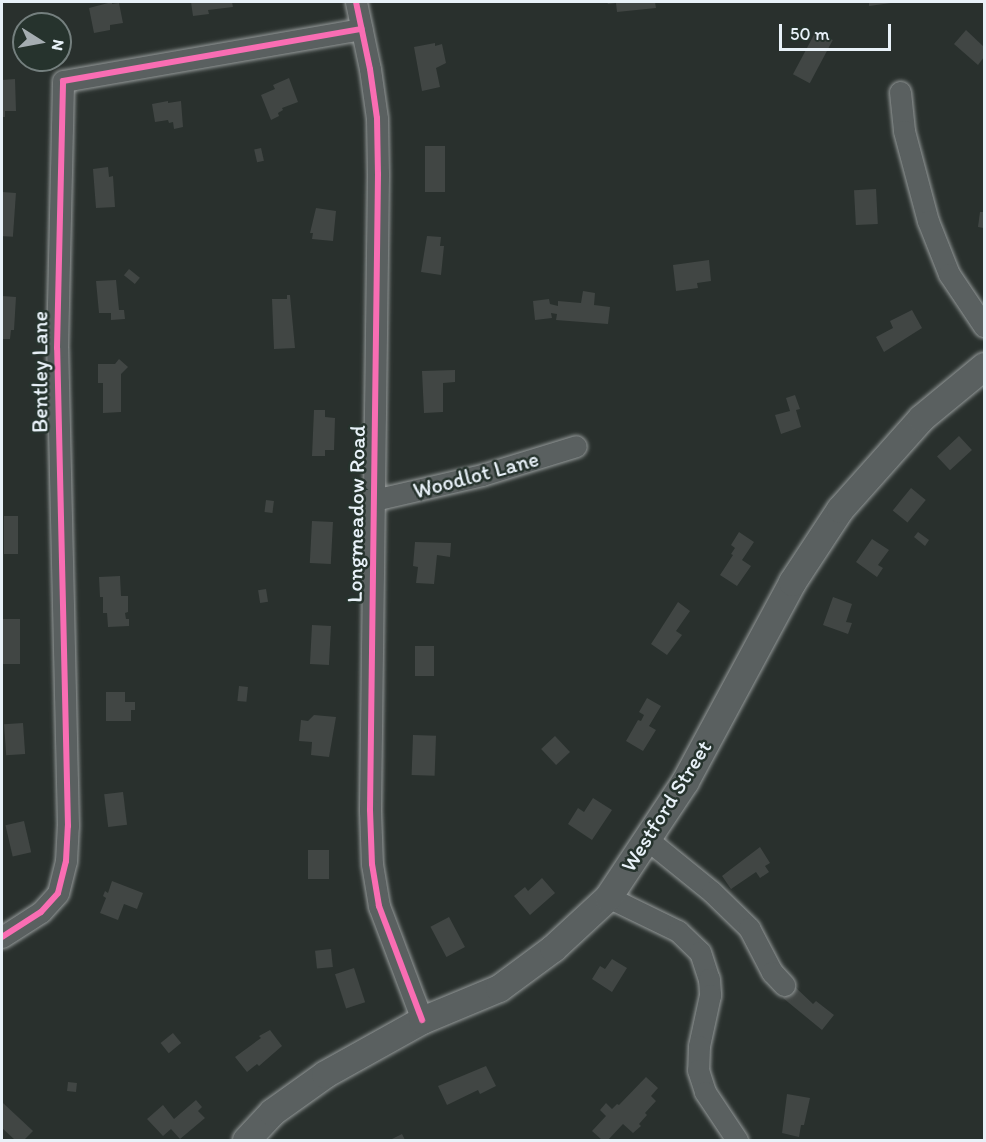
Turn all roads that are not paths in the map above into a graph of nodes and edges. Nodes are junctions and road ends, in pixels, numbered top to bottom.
1 (356, 2) edge
2 (362, 29) junction
3 (900, 92) dead end
4 (984, 326) edge
5 (984, 366) edge
6 (576, 446) dead end
7 (374, 500) junction
8 (648, 840) junction
9 (608, 897) junction
10 (2, 936) edge
11 (784, 985) dead end
12 (422, 1020) junction
13 (246, 1140) edge
14 (737, 1140) edge

1 - 2 street, Longmeadow Road
2 - 7 street, Longmeadow Road
2 - 10 street, Bentley Lane
3 - 4 street
5 - 8 main road, Westford Street
6 - 7 street, Woodlot Lane
7 - 12 street, Longmeadow Road
8 - 9 main road, Westford Street
8 - 11 street
9 - 12 main road, Westford Street
9 - 14 street
12 - 13 main road, Westford Street

